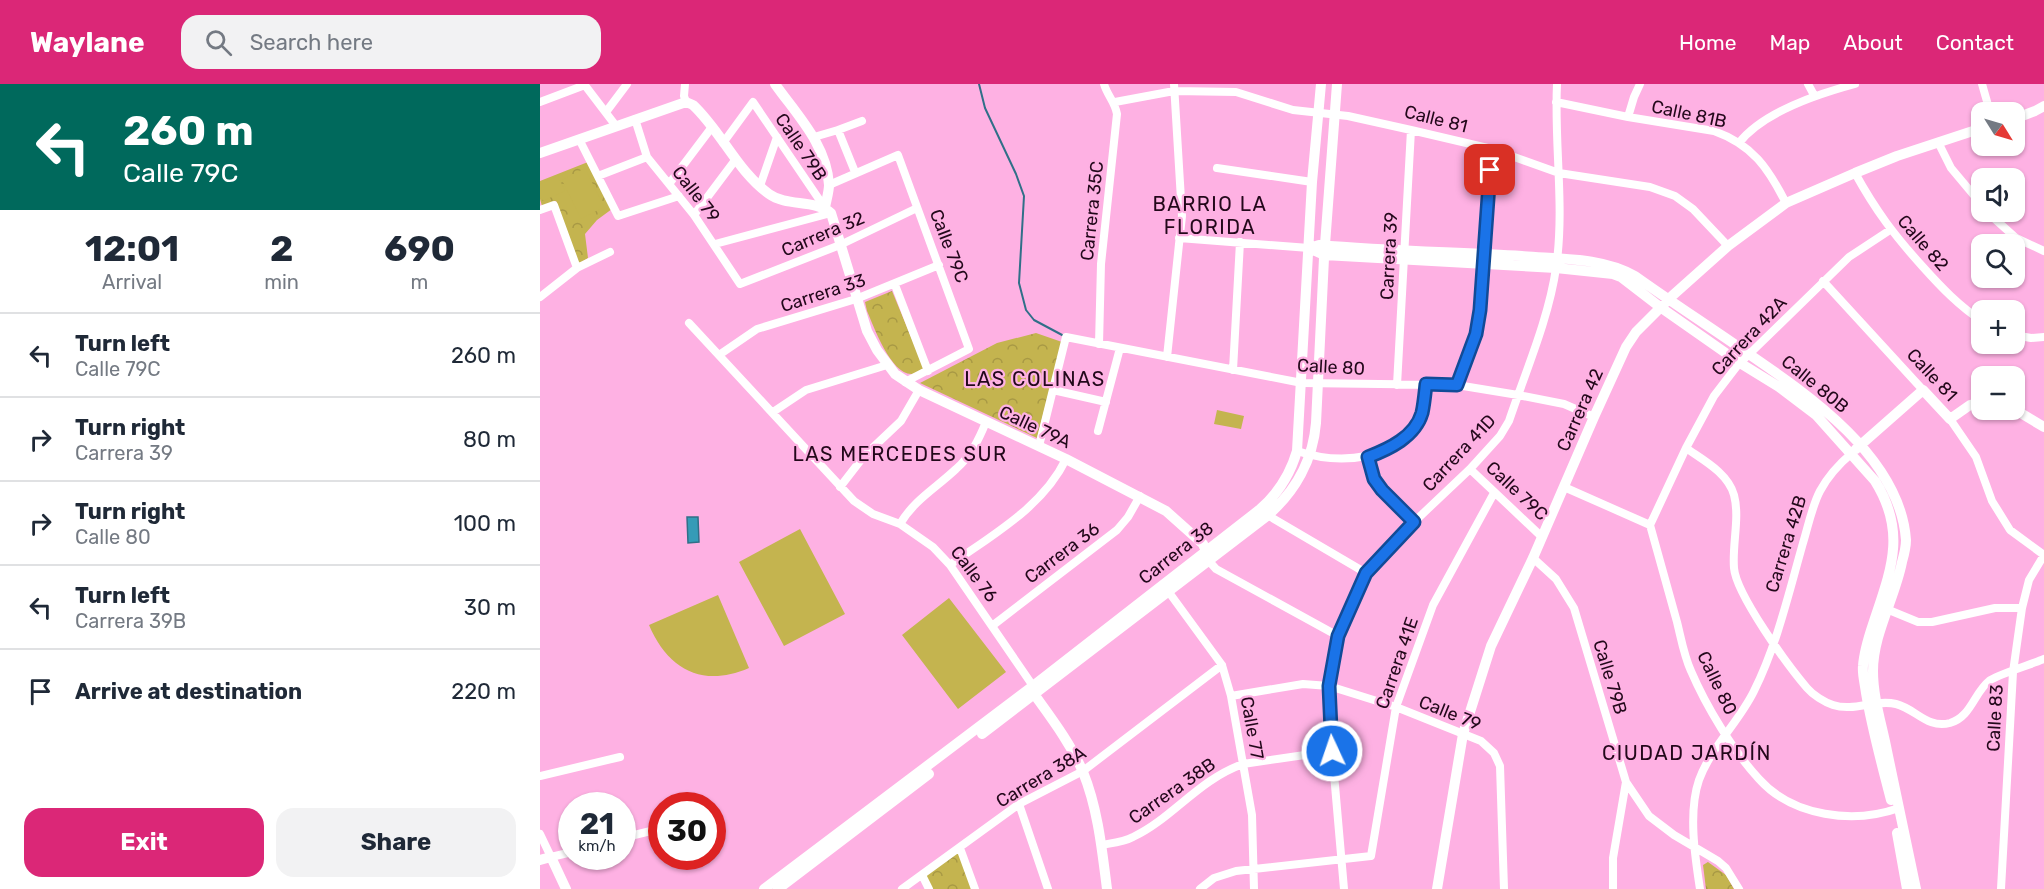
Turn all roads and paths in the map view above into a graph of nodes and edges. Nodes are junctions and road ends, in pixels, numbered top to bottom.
1 (627, 84) edge
2 (685, 84) edge
3 (775, 84) edge
4 (1104, 84) edge
5 (1321, 84) edge
6 (1337, 84) edge
7 (1557, 84) edge
8 (1640, 84) edge
9 (1808, 84) edge
10 (1855, 84) edge
11 (1982, 84) edge
12 (585, 85) edge
13 (1174, 87) edge
14 (1814, 95) junction
15 (540, 102) edge
16 (686, 102) junction
17 (1115, 102) junction
18 (1556, 102) junction
19 (1987, 102) edge
20 (2044, 106) edge
21 (606, 112) junction
22 (1318, 113) junction
23 (1336, 114) junction
24 (2025, 115) edge
25 (1628, 117) junction
26 (635, 119) junction
27 (862, 121) dead end
28 (616, 126) junction
29 (712, 128) junction
30 (838, 130) junction
31 (1411, 130) junction
32 (1971, 132) edge
33 (777, 137) junction
34 (814, 137) junction
35 (579, 139) junction
36 (1739, 142) junction
37 (1938, 142) junction
38 (723, 143) junction
39 (1491, 149) junction
40 (540, 153) edge
41 (647, 157) junction
42 (736, 159) junction
43 (1217, 168) dead end
44 (855, 172) junction
45 (1559, 173) junction
46 (1855, 173) junction
47 (598, 176) junction
48 (1312, 182) junction
49 (669, 184) junction
50 (760, 186) junction
51 (829, 186) junction
52 (1971, 193) edge
53 (679, 196) junction
54 (1786, 204) junction
55 (917, 208) junction
56 (540, 210) edge
57 (828, 211) junction
58 (694, 215) junction
59 (1998, 222) edge
60 (1890, 230) junction
61 (1179, 238) junction
62 (1240, 242) junction
63 (715, 244) junction
64 (840, 245) junction
65 (1728, 246) junction
66 (1309, 248) junction
67 (1324, 250) junction
68 (2044, 251) edge
69 (610, 252) dead end
70 (1405, 255) junction
71 (1484, 259) junction
72 (1557, 263) junction
73 (939, 265) junction
74 (577, 268) junction
75 (1823, 281) junction
76 (741, 284) joint
77 (895, 285) junction
78 (540, 297) edge
79 (856, 299) junction
80 (1664, 303) junction
81 (1971, 312) edge
82 (688, 323) dead end
83 (2025, 337) edge
84 (2044, 337) edge
85 (1098, 344) junction
86 (1120, 348) junction
87 (1748, 354) junction
88 (719, 355) junction
89 (1167, 357) junction
90 (1740, 363) junction
91 (887, 365) junction
92 (1233, 370) junction
93 (928, 371) junction
94 (904, 382) junction
95 (1302, 383) junction
96 (1319, 383) junction
97 (1426, 384) junction
98 (1397, 385) junction
99 (1457, 385) junction
100 (919, 390) junction
101 (1053, 390) junction
102 (1923, 390) junction
103 (1518, 394) junction
104 (1106, 402) junction
105 (1971, 405) edge
106 (773, 412) junction
107 (2025, 416) edge
108 (1594, 417) junction
109 (1950, 419) junction
110 (986, 422) junction
111 (2044, 427) edge
112 (1098, 432) dead end
113 (1039, 446) junction
114 (1686, 448) junction
115 (1856, 449) junction
116 (1297, 451) junction
117 (1310, 455) junction
118 (1368, 457) junction
119 (1066, 459) junction
120 (1470, 469) junction
121 (840, 487) junction
122 (1564, 487) junction
123 (1494, 493) junction
124 (1140, 496) junction
125 (1263, 513) junction
126 (1414, 522) junction
127 (900, 524) junction
128 (1650, 525) junction
129 (1542, 537) junction
130 (1208, 555) junction
131 (2044, 555) edge
132 (1533, 558) junction
133 (950, 565) junction
134 (1366, 573) junction
135 (1168, 591) junction
136 (1883, 608) junction
137 (2022, 608) junction
138 (992, 626) junction
139 (1338, 636) junction
140 (1773, 643) junction
141 (2044, 659) edge
142 (1222, 665) junction
143 (2013, 672) junction
144 (1329, 686) junction
145 (1034, 690) junction
146 (1231, 696) junction
147 (1873, 705) junction
148 (1396, 707) junction
149 (1463, 734) junction
150 (1726, 736) junction
151 (1332, 751) junction
152 (620, 757) dead end
153 (1243, 764) junction
154 (1083, 771) junction
155 (540, 776) edge
156 (1626, 782) junction
157 (1019, 804) junction
158 (1896, 809) junction
159 (540, 834) edge
160 (1101, 845) junction
161 (1693, 846) junction
162 (960, 848) junction
163 (545, 858) edge
164 (1342, 859) junction
165 (1254, 869) junction
166 (922, 875) junction
167 (566, 889) edge
168 (764, 889) edge
169 (778, 889) edge
170 (902, 889) edge
171 (929, 889) edge
172 (975, 889) edge
173 (1048, 889) edge
174 (1107, 889) edge
175 (1200, 889) edge
176 (1254, 889) edge
177 (1344, 889) edge
178 (1437, 889) edge
179 (1504, 889) edge
180 (1613, 889) edge
181 (1700, 889) edge
182 (1739, 889) edge
183 (1907, 889) edge
184 (1916, 889) edge
185 (2001, 889) edge

1 - 21 street
2 - 16 street
3 - 34 main road
4 - 17 street
5 - 22 main road, Carrera 38
6 - 23 main road, Carrera 38
7 - 18 street, Carrera 41D
8 - 25 street
9 - 14 street
10 - 14 street
11 - 19 street
12 - 15 street
12 - 21 street
13 - 17 street, Calle 81
13 - 22 street, Calle 81
13 - 61 street
14 - 36 street
16 - 26 main road
16 - 29 main road
17 - 85 street, Carrera 35C
18 - 25 street, Calle 81B
18 - 45 street, Carrera 41D
20 - 24 main road
21 - 28 street
22 - 23 street, Calle 81
22 - 48 main road, Carrera 38
23 - 31 street, Calle 81
23 - 67 main road, Carrera 38
25 - 36 street, Calle 81B
26 - 28 main road
26 - 41 street, Calle 79
27 - 30 street
28 - 35 main road
29 - 38 main road
29 - 49 street
30 - 34 street
30 - 44 street, Calle 79B
31 - 39 street, Calle 81
31 - 70 street, Carrera 39
32 - 37 main road, Carrera 42
33 - 38 street, Calle 79B
33 - 50 street
33 - 57 street, Calle 79B
34 - 51 main road
35 - 40 main road
35 - 47 street
36 - 54 street, Calle 81B
37 - 46 main road, Carrera 42
37 - 52 street
38 - 42 main road
39 - 45 street, Calle 81
39 - 71 street
41 - 47 street
41 - 49 street, Calle 79
42 - 50 main road
42 - 58 street
43 - 48 street
44 - 51 street
44 - 55 street, Calle 79C
45 - 65 street, Calle 81
45 - 72 street, Carrera 41D
46 - 54 main road, Carrera 42
46 - 60 street, Calle 82
47 - 53 street
48 - 66 main road, Carrera 38
49 - 53 street, Calle 79
50 - 57 main road
51 - 57 main road
53 - 58 street, Calle 79
54 - 65 main road, Carrera 42
55 - 64 street, Carrera 32
55 - 73 street, Calle 79C
56 - 74 street
57 - 63 street
57 - 64 main road, Calle 79A
58 - 63 street, Calle 79
59 - 68 street
60 - 75 street, Carrera 42A
60 - 81 street, Calle 82
61 - 62 street, Calle 80B
61 - 89 street
62 - 66 street, Calle 80B
62 - 92 street
63 - 76 street, Calle 79
64 - 76 street, Carrera 32
64 - 79 main road, Calle 79A
65 - 80 main road, Carrera 42
66 - 67 main road, Calle 80B
66 - 95 main road, Carrera 38
67 - 70 main road, Calle 80B
67 - 96 main road, Carrera 38
69 - 74 street
70 - 71 main road, Calle 80B
70 - 98 street, Carrera 39
71 - 72 main road, Calle 80B
71 - 99 street
72 - 80 main road, Calle 80B
72 - 103 street, Carrera 41D
73 - 77 street, Carrera 33
73 - 93 street, Calle 79C
74 - 78 street
75 - 87 street, Carrera 42A
75 - 102 street, Calle 81
77 - 79 street, Carrera 33
77 - 93 street
79 - 88 street, Carrera 33
79 - 91 main road, Calle 79A
80 - 87 main road, Calle 80B
80 - 90 main road, Calle 80B
80 - 108 main road, Carrera 42
82 - 88 street, Calle 76
83 - 84 street
85 - 86 street, Calle 80
85 - 101 street, Calle 80
86 - 89 street, Calle 80
86 - 104 street
87 - 90 street, Carrera 42A
87 - 115 main road, Calle 80B
88 - 106 street, Calle 76
89 - 92 street, Calle 80
90 - 114 street, Carrera 42A
90 - 115 main road, Calle 80B
91 - 94 main road, Calle 79A
91 - 106 street
92 - 95 street, Calle 80
93 - 94 street
94 - 100 main road, Calle 79A
95 - 96 street, Calle 80
95 - 116 main road, Carrera 38
96 - 98 street, Calle 80
96 - 117 main road, Carrera 38
97 - 98 street, Calle 80
97 - 99 street, Calle 80
97 - 118 street
99 - 103 street, Calle 80
100 - 110 main road, Calle 79A
100 - 121 street
101 - 104 street
101 - 113 street
102 - 109 main road, Calle 81
102 - 115 main road, Carrera 42B
103 - 108 street, Calle 80
103 - 120 street, Carrera 41D
104 - 112 street
105 - 109 main road
106 - 121 street, Calle 76
107 - 111 main road
108 - 122 main road, Carrera 42
109 - 131 street, Calle 81
110 - 113 main road, Calle 79A
110 - 127 street
113 - 119 main road, Calle 79A
114 - 128 street, Carrera 42A
114 - 140 street
115 - 136 main road, Calle 80B
115 - 140 street, Carrera 42B
116 - 117 street
116 - 125 main road, Carrera 38
117 - 118 street
117 - 125 main road, Carrera 38
118 - 126 street
119 - 124 main road, Calle 79A
119 - 133 street
120 - 123 street, Calle 79C
120 - 126 street, Carrera 41D
121 - 127 street, Calle 76
122 - 128 street
122 - 129 main road, Carrera 42
123 - 129 street, Calle 79C
123 - 148 street, Carrera 41E
124 - 130 main road, Calle 79A
124 - 138 street, Carrera 36
125 - 130 main road, Carrera 38
125 - 134 street
126 - 134 street, Carrera 41D
127 - 133 street, Calle 76
128 - 150 street, Calle 80
129 - 132 main road, Carrera 42
130 - 135 main road, Carrera 38
130 - 139 street, Calle 79A
130 - 145 main road, Carrera 38
131 - 137 street, Calle 83
132 - 149 main road, Carrera 42
132 - 156 street, Calle 79B
133 - 138 street, Calle 76
134 - 139 street, Carrera 41D
135 - 142 street, Calle 77
135 - 145 main road, Carrera 38
136 - 137 street
136 - 147 main road, Calle 80B
137 - 143 street, Calle 83
138 - 145 street, Calle 76
139 - 144 street, Carrera 41D
140 - 147 street
140 - 150 street, Calle 80
141 - 143 street
142 - 146 street, Calle 77
142 - 154 street, Carrera 38A
143 - 147 street
143 - 185 street, Calle 83
144 - 146 street
144 - 148 street, Calle 79
144 - 151 street, Carrera 41D
145 - 154 main road, Calle 76
145 - 168 main road, Carrera 38
145 - 169 main road, Carrera 38
146 - 153 street, Calle 77
147 - 158 main road, Calle 80B
148 - 149 street, Calle 79
148 - 164 street, Carrera 41E
149 - 178 main road, Carrera 42
149 - 179 street, Calle 79
150 - 158 street
150 - 161 street, Calle 80
151 - 153 street, Carrera 38B
151 - 164 street, Carrera 41D
152 - 155 street
153 - 160 street, Carrera 38B
153 - 165 street, Calle 77
154 - 157 street, Carrera 38A
154 - 160 main road, Calle 76
156 - 161 street
156 - 180 street, Calle 79B
157 - 162 street, Carrera 38A
157 - 173 street
158 - 183 main road, Calle 80B
158 - 184 main road, Calle 80B
159 - 163 street
160 - 174 main road, Calle 76
161 - 181 street, Calle 80
161 - 182 street
162 - 166 street, Carrera 38A
162 - 172 street
163 - 167 main road
164 - 165 street
164 - 177 street, Carrera 41D
165 - 175 street
165 - 176 street, Calle 77
166 - 170 street, Carrera 38A
166 - 171 street

